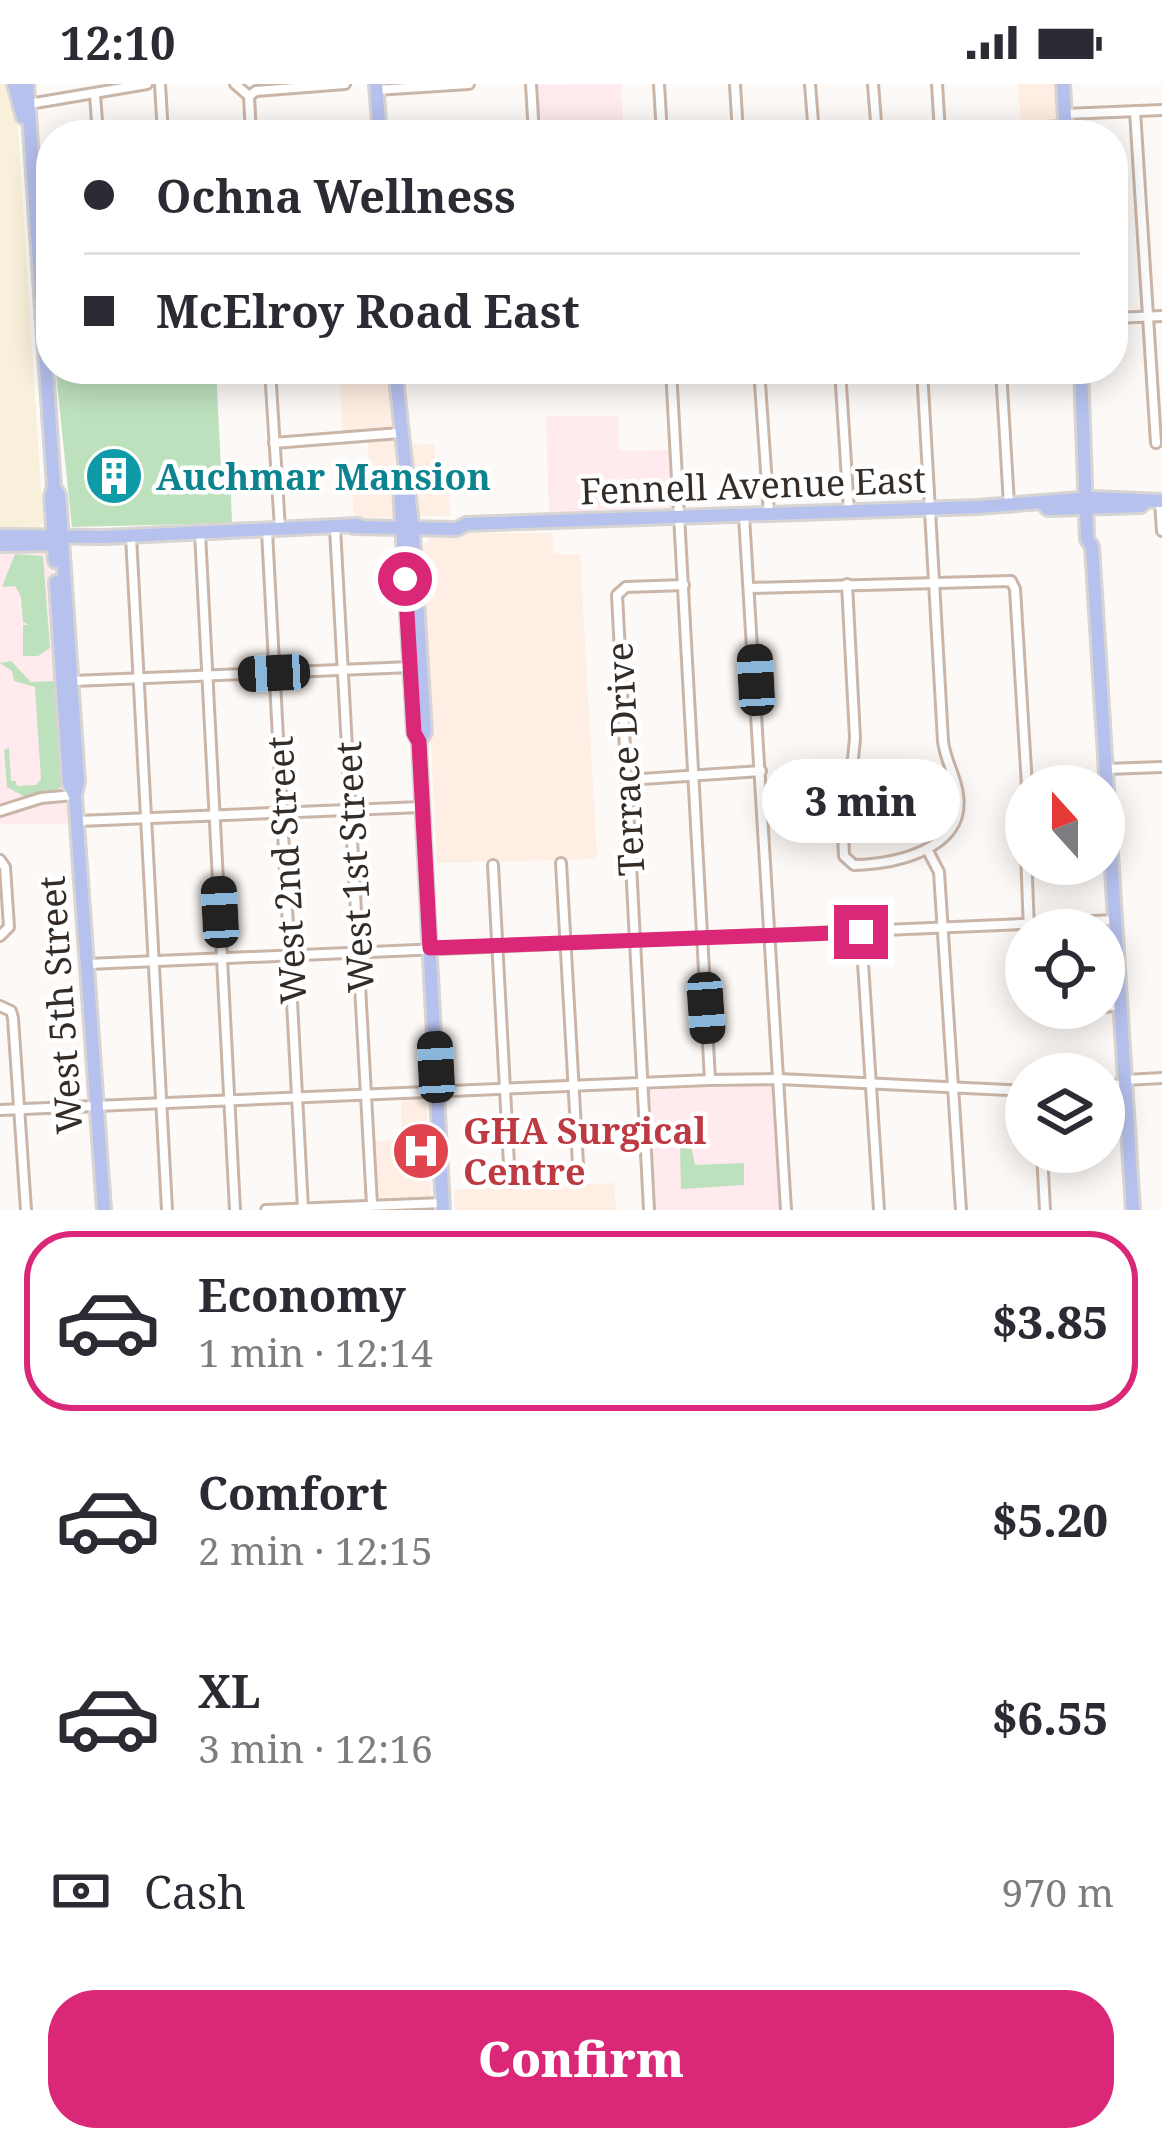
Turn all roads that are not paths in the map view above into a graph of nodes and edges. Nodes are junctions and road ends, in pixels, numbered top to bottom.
1 (14, 84) edge
2 (27, 84) edge
3 (147, 84) edge
4 (160, 84) edge
5 (235, 84) edge
6 (345, 84) edge
7 (469, 84) edge
8 (531, 84) edge
9 (659, 84) edge
10 (734, 84) edge
11 (810, 84) edge
12 (873, 84) edge
13 (937, 84) edge
14 (1063, 84) edge
15 (440, 85) edge
16 (376, 87) edge
17 (95, 94) junction
18 (249, 96) junction
19 (28, 104) junction
20 (1162, 110) edge
21 (1136, 111) junction
22 (97, 120) edge
23 (162, 120) edge
24 (250, 120) edge
25 (379, 120) edge
26 (533, 120) edge
27 (661, 120) edge
28 (737, 120) edge
29 (813, 120) edge
30 (876, 120) edge
31 (939, 120) edge
32 (1066, 120) edge
33 (1091, 120) edge
34 (32, 148) junction
35 (36, 186) edge
36 (1148, 316) junction
37 (1162, 316) edge
38 (1128, 317) edge
39 (50, 384) edge
40 (270, 384) edge
41 (396, 384) edge
42 (672, 384) edge
43 (760, 384) edge
44 (841, 384) edge
45 (923, 384) edge
46 (1002, 384) edge
47 (1082, 384) edge
48 (400, 433) junction
49 (274, 442) junction
50 (1156, 443) dead end
51 (1156, 501) edge
52 (1089, 503) junction
53 (1009, 506) junction
54 (930, 509) junction
55 (849, 512) junction
56 (770, 515) junction
57 (744, 516) junction
58 (680, 518) junction
59 (408, 526) junction
60 (335, 528) junction
61 (273, 531) junction
62 (1162, 531) edge
63 (200, 533) junction
64 (131, 536) junction
65 (58, 540) junction
66 (0, 541) edge
67 (934, 580) junction
68 (847, 584) junction
69 (684, 585) junction
70 (750, 588) junction
71 (411, 667) junction
72 (344, 670) junction
73 (274, 673) junction
74 (206, 676) junction
75 (139, 678) junction
76 (71, 681) junction
77 (419, 742) junction
78 (1026, 765) edge
79 (1106, 765) edge
80 (1162, 767) edge
81 (1125, 768) edge
82 (761, 771) junction
83 (694, 775) junction
84 (846, 776) junction
85 (627, 779) junction
86 (888, 793) dead end
87 (75, 795) junction
88 (422, 807) junction
89 (0, 811) edge
90 (351, 812) junction
91 (283, 813) junction
92 (214, 817) junction
93 (147, 819) junction
94 (77, 821) junction
95 (927, 849) junction
96 (0, 860) edge
97 (562, 863) dead end
98 (493, 865) dead end
99 (1005, 926) edge
100 (942, 927) junction
101 (861, 932) junction
102 (0, 936) edge
103 (770, 937) junction
104 (702, 940) junction
105 (634, 943) junction
106 (566, 945) junction
107 (498, 946) junction
108 (430, 948) junction
109 (358, 951) junction
110 (292, 953) junction
111 (223, 957) junction
112 (153, 960) junction
113 (88, 964) junction
114 (0, 1006) edge
115 (1162, 1078) edge
116 (778, 1079) junction
117 (710, 1080) junction
118 (1125, 1082) joint
119 (642, 1083) junction
120 (573, 1085) junction
121 (870, 1085) junction
122 (505, 1088) junction
123 (952, 1089) junction
124 (436, 1090) junction
125 (1005, 1090) edge
126 (366, 1094) junction
127 (297, 1098) junction
128 (229, 1100) junction
129 (162, 1101) junction
130 (98, 1105) junction
131 (19, 1109) junction
132 (0, 1110) edge
133 (1043, 1173) edge
134 (579, 1182) dead end
135 (510, 1184) dead end
136 (372, 1205) junction
137 (443, 1207) edge
138 (303, 1208) edge
139 (26, 1210) edge
140 (104, 1210) edge
141 (167, 1210) edge
142 (235, 1210) edge
143 (266, 1210) edge
144 (649, 1210) edge
145 (786, 1210) edge
146 (879, 1210) edge
147 (961, 1210) edge
148 (1045, 1210) edge
149 (1133, 1210) edge

1 - 34 main road
2 - 19 main road, West 5th Street
3 - 17 street
4 - 23 street
5 - 18 street
6 - 18 street
7 - 15 street
8 - 26 street
9 - 27 street
10 - 28 street
11 - 29 street
12 - 30 street
13 - 31 street
14 - 32 main road
15 - 16 street
16 - 25 main road
17 - 19 street
17 - 22 street
18 - 24 street
19 - 34 main road, West 5th Street
20 - 21 street
21 - 33 street
21 - 36 street
34 - 35 main road, West 5th Street
36 - 37 street
36 - 38 street
36 - 50 street
39 - 65 main road, West 5th Street
40 - 49 street, West 2nd Street
41 - 48 main road
42 - 58 street
43 - 56 street
44 - 55 street
45 - 54 street
46 - 53 street
47 - 52 main road
48 - 49 street
48 - 59 main road
49 - 61 street, West 2nd Street
51 - 52 main road, Fennell Avenue East
51 - 62 street
52 - 53 main road, Fennell Avenue East
52 - 79 main road
53 - 54 main road, Fennell Avenue East
54 - 55 main road, Fennell Avenue East
54 - 67 street
55 - 56 main road, Fennell Avenue East
56 - 57 main road, Fennell Avenue East
57 - 58 main road, Fennell Avenue East
57 - 70 street
58 - 59 main road, Fennell Avenue East
58 - 69 street
59 - 60 main road, Fennell Avenue East
59 - 71 main road
59 - 77 main road
60 - 61 main road, Fennell Avenue East
60 - 72 street, West 1st Street
61 - 63 main road, Fennell Avenue East
61 - 73 street, West 2nd Street
63 - 64 main road, Fennell Avenue East
63 - 74 street
64 - 65 main road, Fennell Avenue East
64 - 75 street
65 - 66 main road, Fennell Avenue East
65 - 76 main road, West 5th Street
65 - 87 main road, West 5th Street
67 - 68 street
67 - 78 street
67 - 95 street
68 - 70 street
68 - 84 street
69 - 83 street
69 - 85 street, Terrace Drive
70 - 82 street
71 - 72 street
71 - 77 main road
72 - 73 street
72 - 90 street, West 1st Street
73 - 74 street
73 - 91 street, West 2nd Street
74 - 75 street
74 - 92 street
75 - 76 street
75 - 93 street
76 - 87 main road, West 5th Street
77 - 88 main road
80 - 81 street
82 - 83 street
82 - 103 street
83 - 85 street
83 - 104 street
84 - 86 street
84 - 95 street
85 - 105 street, Terrace Drive
87 - 89 street
87 - 94 main road, West 5th Street
88 - 90 street
88 - 108 main road
90 - 91 street
90 - 109 street, West 1st Street
91 - 92 street
91 - 110 street, West 2nd Street
92 - 93 street
92 - 111 street
93 - 94 street
93 - 112 street
94 - 113 main road, West 5th Street
95 - 100 street
96 - 102 street
97 - 106 street
98 - 107 street
99 - 100 street
100 - 101 street
100 - 123 street
101 - 103 street
101 - 121 street
103 - 104 street
103 - 116 street
104 - 105 street
104 - 117 street
105 - 106 street
105 - 119 street, Terrace Drive
106 - 107 street
106 - 120 street
107 - 108 street
107 - 122 street
108 - 109 street
108 - 124 main road
109 - 110 street
109 - 126 street, West 1st Street
110 - 111 street
110 - 127 street, West 2nd Street
111 - 112 street
111 - 128 street
112 - 113 street
112 - 129 street
113 - 130 main road, West 5th Street
114 - 131 street
115 - 118 street
116 - 117 street
116 - 121 street
116 - 145 street
117 - 119 street
118 - 149 main road
119 - 120 street
119 - 144 street, Terrace Drive
120 - 122 street
120 - 134 street
121 - 123 street
121 - 146 street
122 - 124 street
122 - 135 street
123 - 125 street
123 - 147 street
124 - 126 street
124 - 137 main road
126 - 127 street
126 - 136 street, West 1st Street
127 - 128 street
127 - 138 street, West 2nd Street
128 - 129 street
128 - 142 street
129 - 130 street
129 - 141 street
130 - 131 street
130 - 140 main road, West 5th Street
131 - 132 street
131 - 139 street
133 - 148 street
136 - 137 street
136 - 138 street
138 - 143 street

